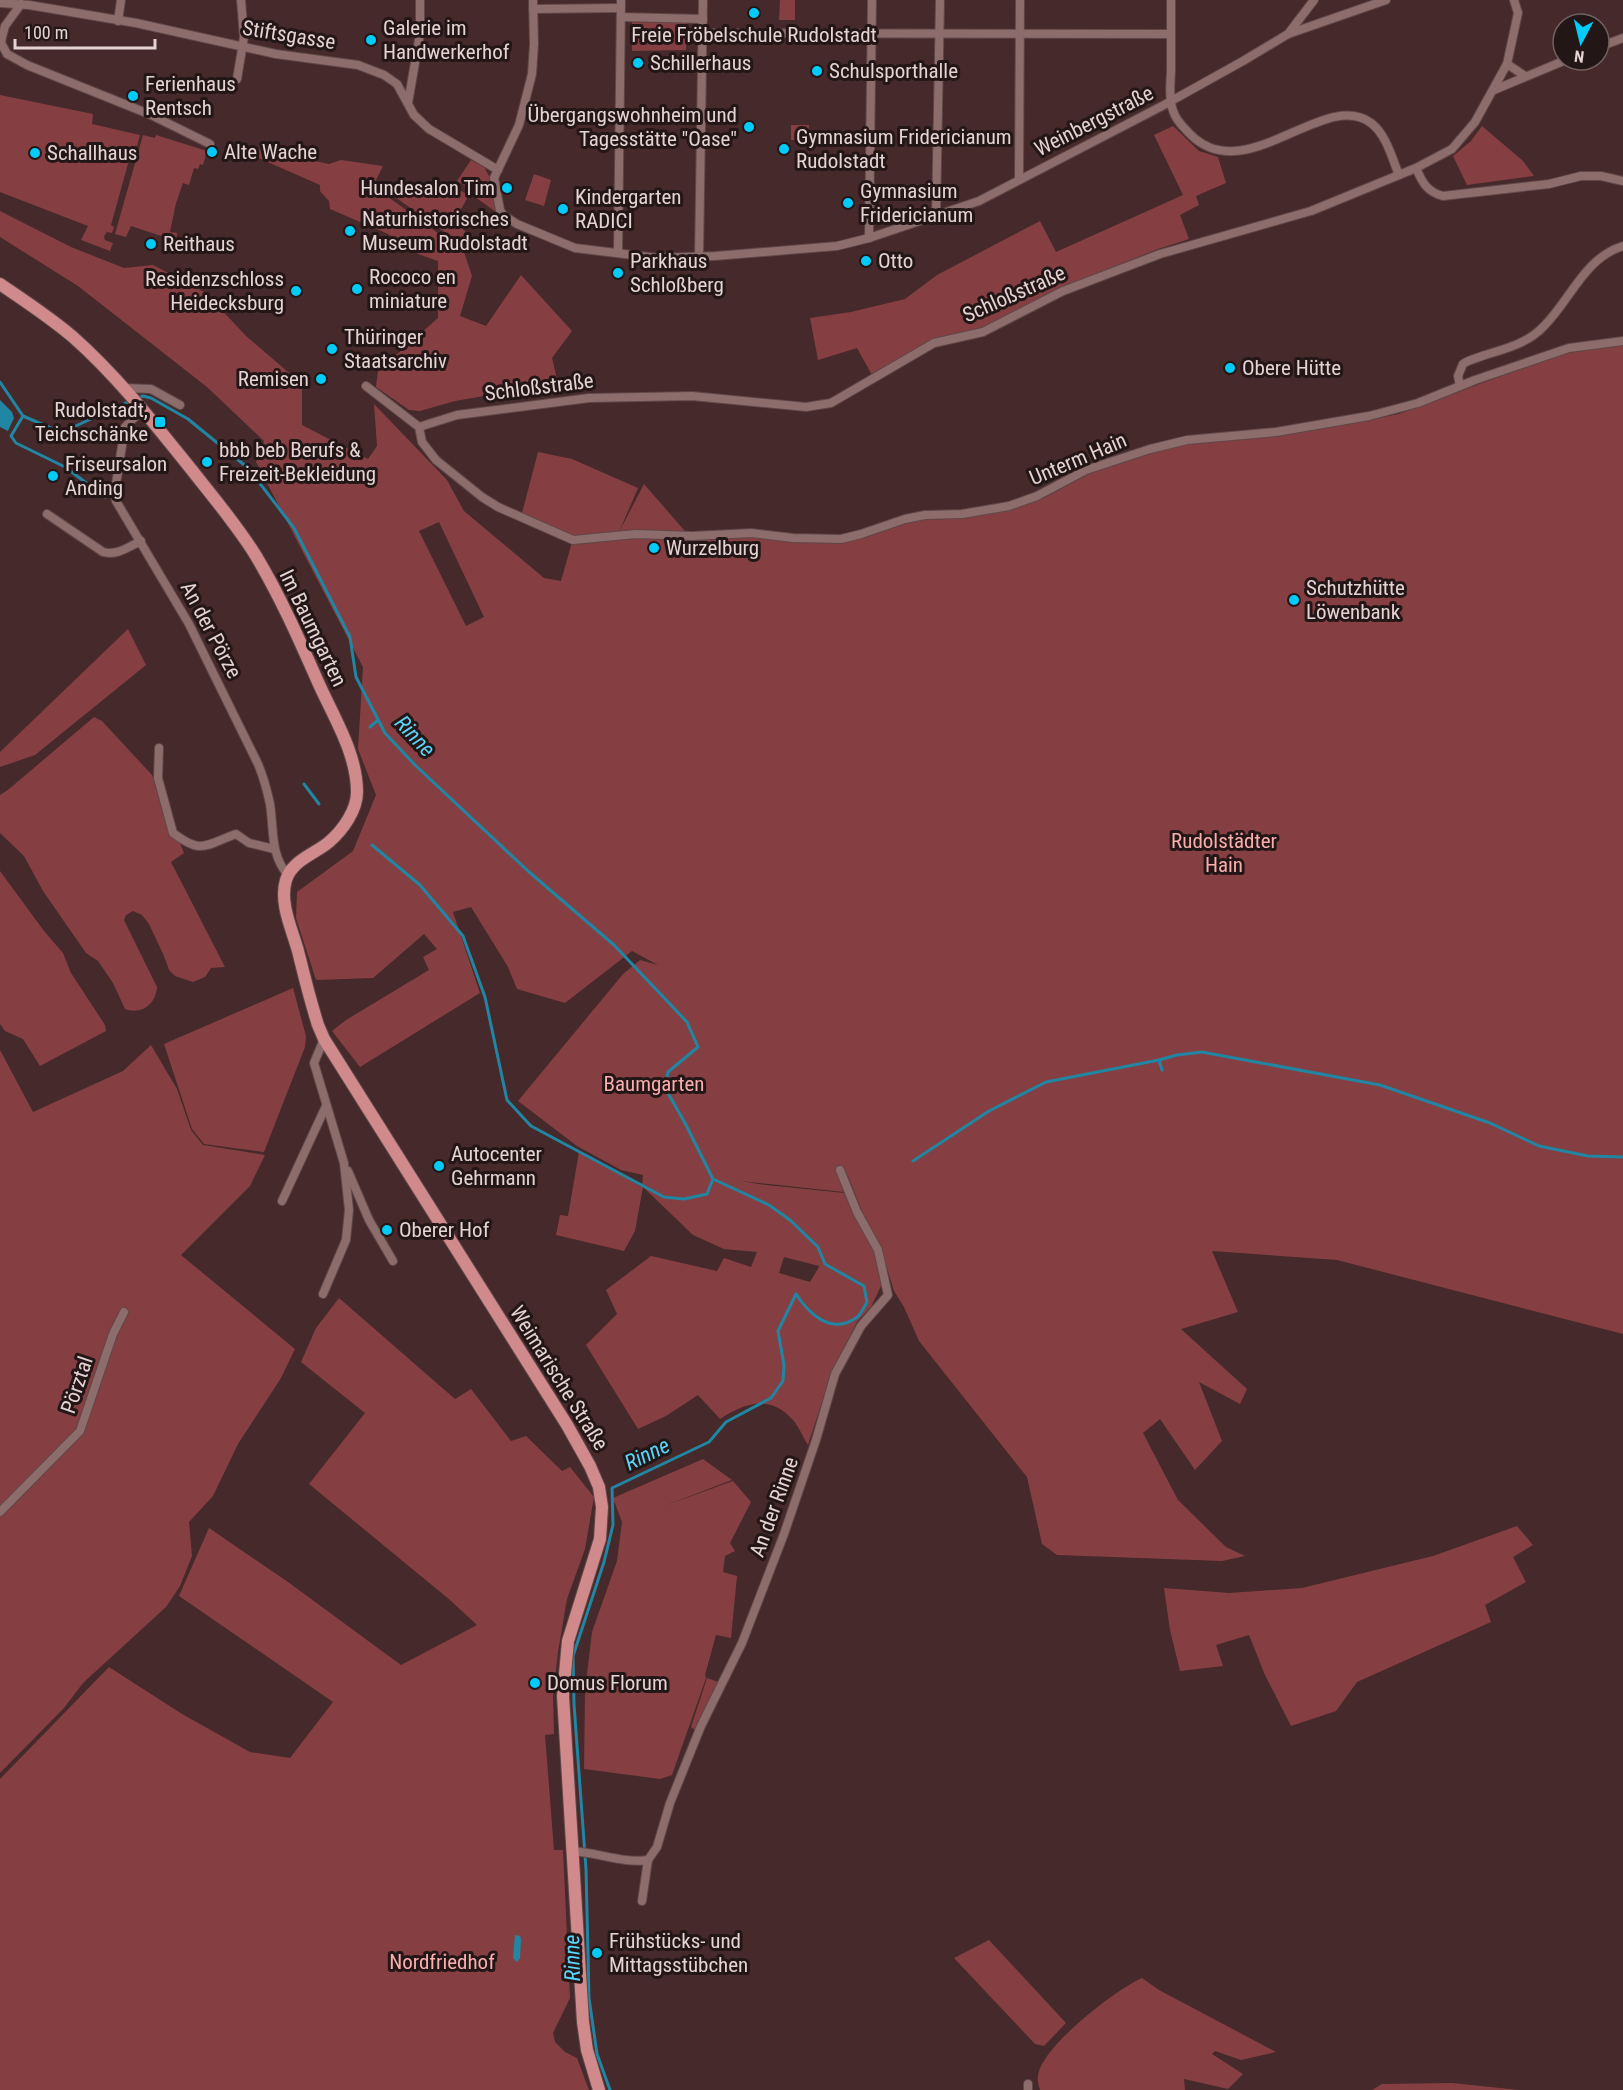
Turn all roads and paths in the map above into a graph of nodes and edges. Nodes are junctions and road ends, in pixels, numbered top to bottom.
1 (121, 0) edge
2 (241, 0) edge
3 (420, 0) edge
4 (703, 0) edge
5 (872, 0) edge
6 (940, 0) edge
7 (1020, 0) edge
8 (1171, 0) edge
9 (1314, 0) edge
10 (1386, 0) edge
11 (1514, 0) edge
12 (0, 3) edge
13 (26, 3) edge
14 (533, 5) edge
15 (621, 8) edge
16 (703, 19) junction
17 (118, 21) junction
18 (703, 33) junction
19 (871, 33) junction
20 (1019, 33) junction
21 (940, 34) junction
22 (1171, 34) junction
23 (1288, 34) junction
24 (243, 46) junction
25 (1507, 64) junction
26 (1551, 66) edge
27 (1525, 76) junction
28 (237, 79) dead end
29 (1494, 90) junction
30 (1171, 102) junction
31 (408, 103) junction
32 (210, 144) dead end
33 (1416, 168) junction
34 (498, 170) junction
35 (1399, 175) junction
36 (1019, 180) junction
37 (1623, 181) edge
38 (936, 216) junction
39 (869, 238) junction
40 (1623, 246) edge
41 (618, 252) junction
42 (699, 256) junction
43 (0, 284) edge
44 (1623, 341) edge
45 (366, 386) dead end
46 (1460, 386) junction
47 (127, 392) junction
48 (180, 405) dead end
49 (140, 408) junction
50 (419, 427) junction
51 (47, 514) dead end
52 (141, 541) junction
53 (159, 748) dead end
54 (274, 849) junction
55 (288, 875) junction
56 (324, 1039) junction
57 (326, 1106) junction
58 (344, 1162) junction
59 (840, 1170) dead end
60 (282, 1201) dead end
61 (393, 1261) dead end
62 (323, 1294) dead end
63 (124, 1312) dead end
64 (0, 1512) edge
65 (580, 1851) junction
66 (648, 1860) junction
67 (642, 1901) dead end
68 (599, 2090) edge

1 - 17 street
2 - 24 street
3 - 31 street
4 - 16 street
5 - 19 street
6 - 21 street
7 - 20 street
8 - 22 street
9 - 23 street, Weinbergstraße
10 - 23 street
11 - 25 street, Schloßstraße
12 - 13 street, Stiftsgasse
13 - 17 street, Stiftsgasse
13 - 32 street
14 - 15 street
14 - 34 street
15 - 16 street
15 - 41 street
16 - 18 street
17 - 24 street, Stiftsgasse
18 - 19 street
18 - 42 street
19 - 21 street
19 - 39 street
20 - 21 street
20 - 22 street
20 - 36 street
21 - 38 street
22 - 30 street
23 - 30 street, Weinbergstraße
24 - 28 street
24 - 31 street, Stiftsgasse
25 - 27 street
25 - 29 street, Schloßstraße
26 - 27 street
27 - 29 street
29 - 33 street, Schloßstraße
30 - 35 street
30 - 36 street, Weinbergstraße
31 - 34 street, Stiftsgasse
33 - 35 street, Schloßstraße
33 - 37 street
34 - 41 street
35 - 50 street, Schloßstraße
36 - 38 street, Weinbergstraße
38 - 39 street, Weinbergstraße
39 - 42 street, Weinbergstraße
40 - 46 street
41 - 42 street, Weinbergstraße
43 - 47 main road, Im Baumgarten
44 - 46 street, Unterm Hain
45 - 50 street
46 - 50 street, Unterm Hain
47 - 48 street
47 - 49 main road, Im Baumgarten
49 - 52 street, An der Pörze
49 - 55 main road, Im Baumgarten
51 - 52 street
52 - 54 street, An der Pörze
53 - 54 street
54 - 55 street, An der Pörze
55 - 56 main road, Weimarische Straße
56 - 57 street
56 - 65 main road, Weimarische Straße
57 - 58 street
57 - 60 street
58 - 61 street
58 - 62 street
59 - 66 street, An der Rinne
63 - 64 street, Pörztal
65 - 66 street
65 - 68 main road, Weimarische Straße
66 - 67 street, An der Rinne

